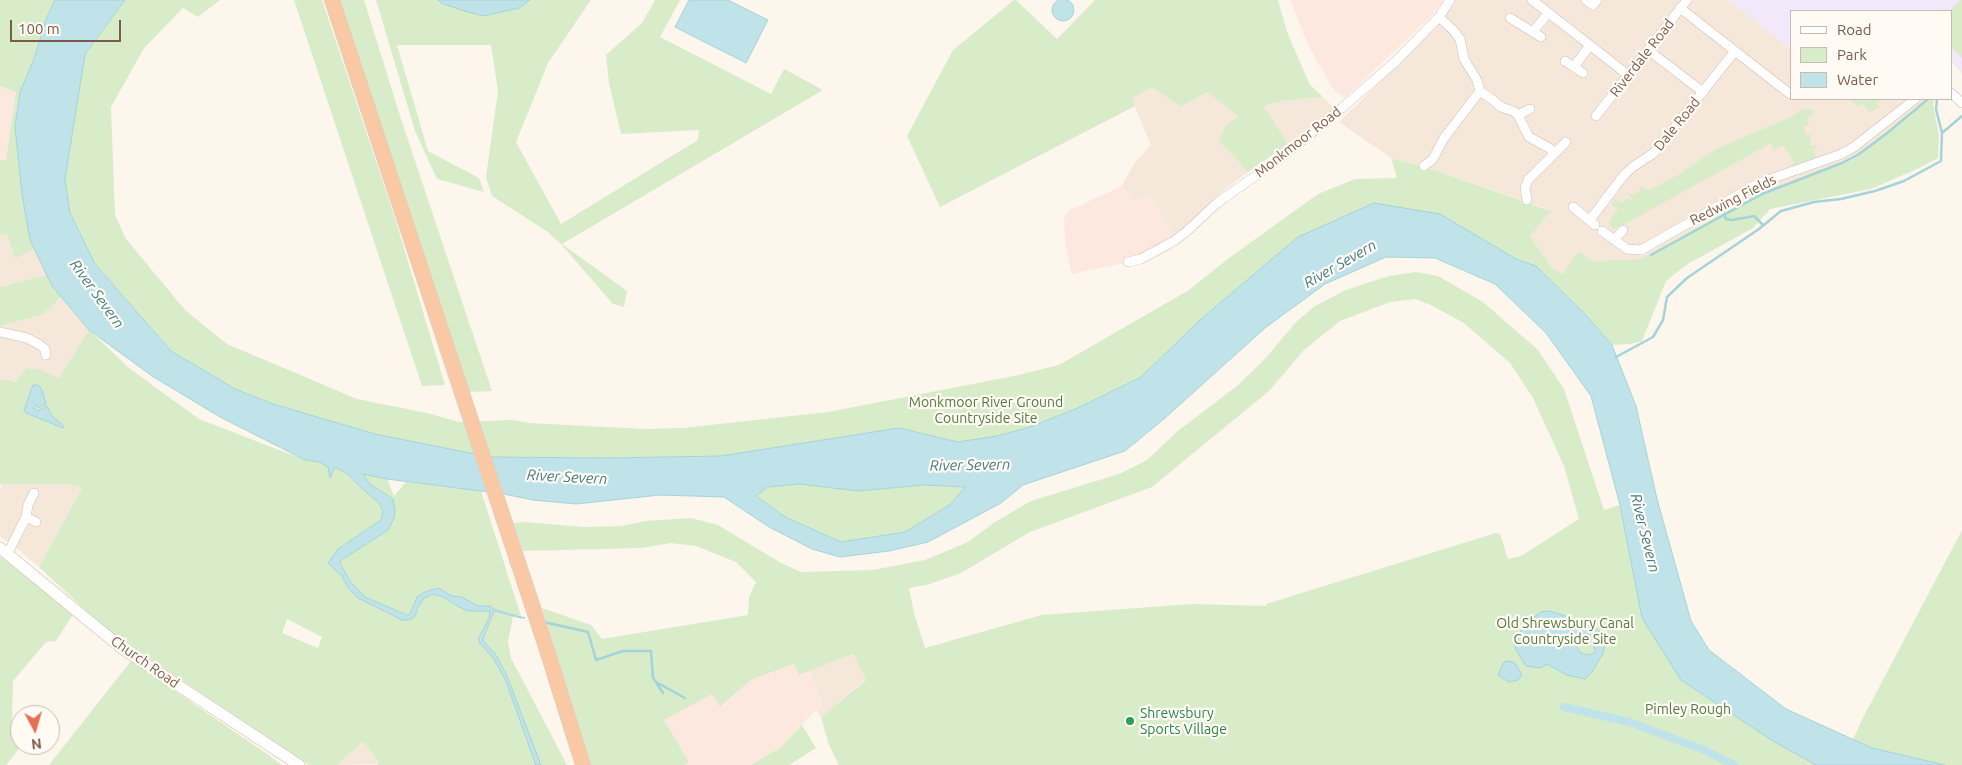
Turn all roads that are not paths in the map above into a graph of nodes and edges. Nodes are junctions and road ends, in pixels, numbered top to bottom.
1 (332, 0) edge
2 (1450, 0) edge
3 (1532, 0) edge
4 (1586, 0) edge
5 (1597, 0) edge
6 (1687, 0) edge
7 (1680, 8) junction
8 (1548, 13) junction
9 (1439, 17) junction
10 (1510, 18) dead end
11 (1590, 45) junction
12 (1648, 50) junction
13 (1735, 51) junction
14 (1565, 61) dead end
15 (1574, 67) junction
16 (1583, 73) dead end
17 (1628, 75) junction
18 (1480, 91) junction
19 (1703, 92) junction
20 (1790, 94) edge
21 (1952, 94) edge
22 (1914, 100) edge
23 (1962, 104) edge
24 (1530, 109) dead end
25 (1518, 115) junction
26 (1596, 116) dead end
27 (1566, 142) dead end
28 (1555, 153) junction
29 (1431, 165) dead end
30 (1523, 196) dead end
31 (1573, 207) dead end
32 (1596, 225) junction
33 (1623, 230) dead end
34 (1614, 240) junction
35 (1128, 262) dead end
36 (0, 332) edge
37 (46, 355) dead end
38 (34, 493) dead end
39 (26, 517) junction
40 (36, 522) dead end
41 (4, 550) edge
42 (299, 765) edge
43 (583, 765) edge

1 - 43 highway
2 - 9 street, Monkmoor Road
3 - 8 street
4 - 5 street
6 - 7 street, Riverdale Road
7 - 12 street, Riverdale Road
7 - 13 street
8 - 10 street
8 - 11 street
9 - 18 street
9 - 35 street, Monkmoor Road
11 - 15 street
11 - 17 street
12 - 17 street, Riverdale Road
12 - 19 street, Dale Road
13 - 19 street, Dale Road
13 - 20 street
14 - 15 street
15 - 16 street
17 - 26 street, Riverdale Road
18 - 25 street
18 - 29 street
19 - 32 street, Dale Road
21 - 23 street
22 - 34 street, Redwing Fields
24 - 25 street
25 - 28 street
27 - 28 street
28 - 30 street
31 - 32 street
32 - 34 street, Redwing Fields
33 - 34 street
36 - 37 street
38 - 39 street
39 - 40 street
39 - 41 street
41 - 42 street, Church Road

